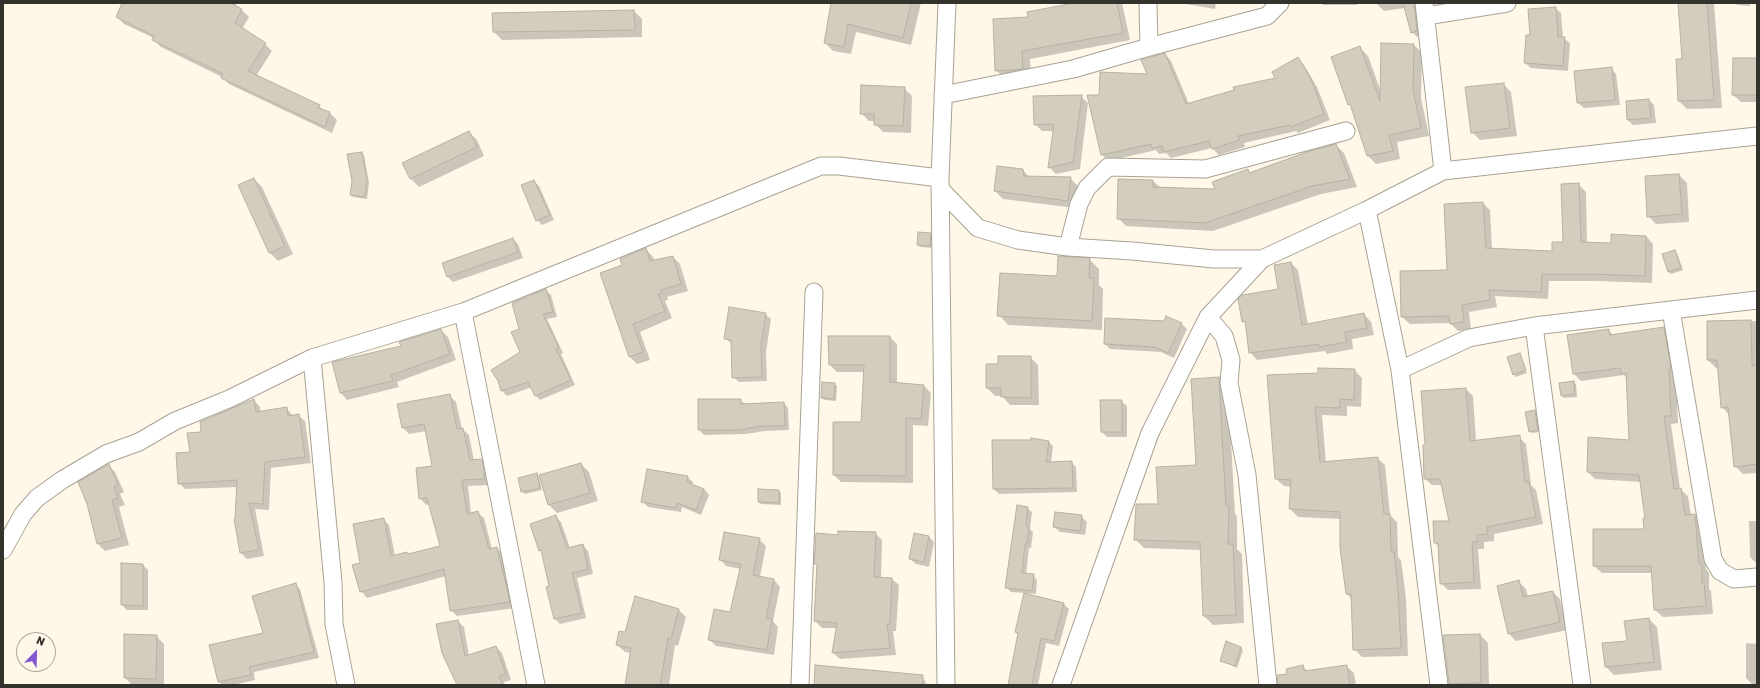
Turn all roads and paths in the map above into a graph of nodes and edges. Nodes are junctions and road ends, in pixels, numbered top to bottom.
1 (947, 3) edge
2 (1148, 3) edge
3 (1280, 3) edge
4 (1507, 3) edge
5 (1425, 9) edge
6 (1149, 47) junction
7 (943, 95) junction
8 (1346, 131) dead end
9 (1757, 136) edge
10 (1443, 172) junction
11 (940, 183) junction
12 (1366, 210) junction
13 (1068, 247) junction
14 (1262, 259) junction
15 (814, 292) dead end
16 (1757, 300) edge
17 (1671, 310) junction
18 (463, 312) junction
19 (1208, 317) junction
20 (1534, 326) junction
21 (312, 358) junction
22 (1400, 370) junction
23 (3, 550) edge
24 (1757, 577) edge
25 (346, 685) edge
26 (536, 685) edge
27 (800, 685) edge
28 (946, 685) edge
29 (1061, 685) edge
30 (1268, 685) edge
31 (1439, 685) edge
32 (1582, 685) edge

1 - 7 street
2 - 6 street
3 - 6 street
4 - 5 street
5 - 10 street
6 - 7 street
7 - 11 street
8 - 13 street
9 - 10 street
10 - 12 street
11 - 13 street
11 - 18 street
11 - 28 street
12 - 14 street
12 - 22 street
13 - 14 street
14 - 19 street
15 - 27 street
16 - 17 street
17 - 20 street
17 - 24 street
18 - 21 street
18 - 26 street
19 - 29 street
19 - 30 street
20 - 22 street
20 - 32 street
21 - 23 street
21 - 25 street
22 - 31 street

